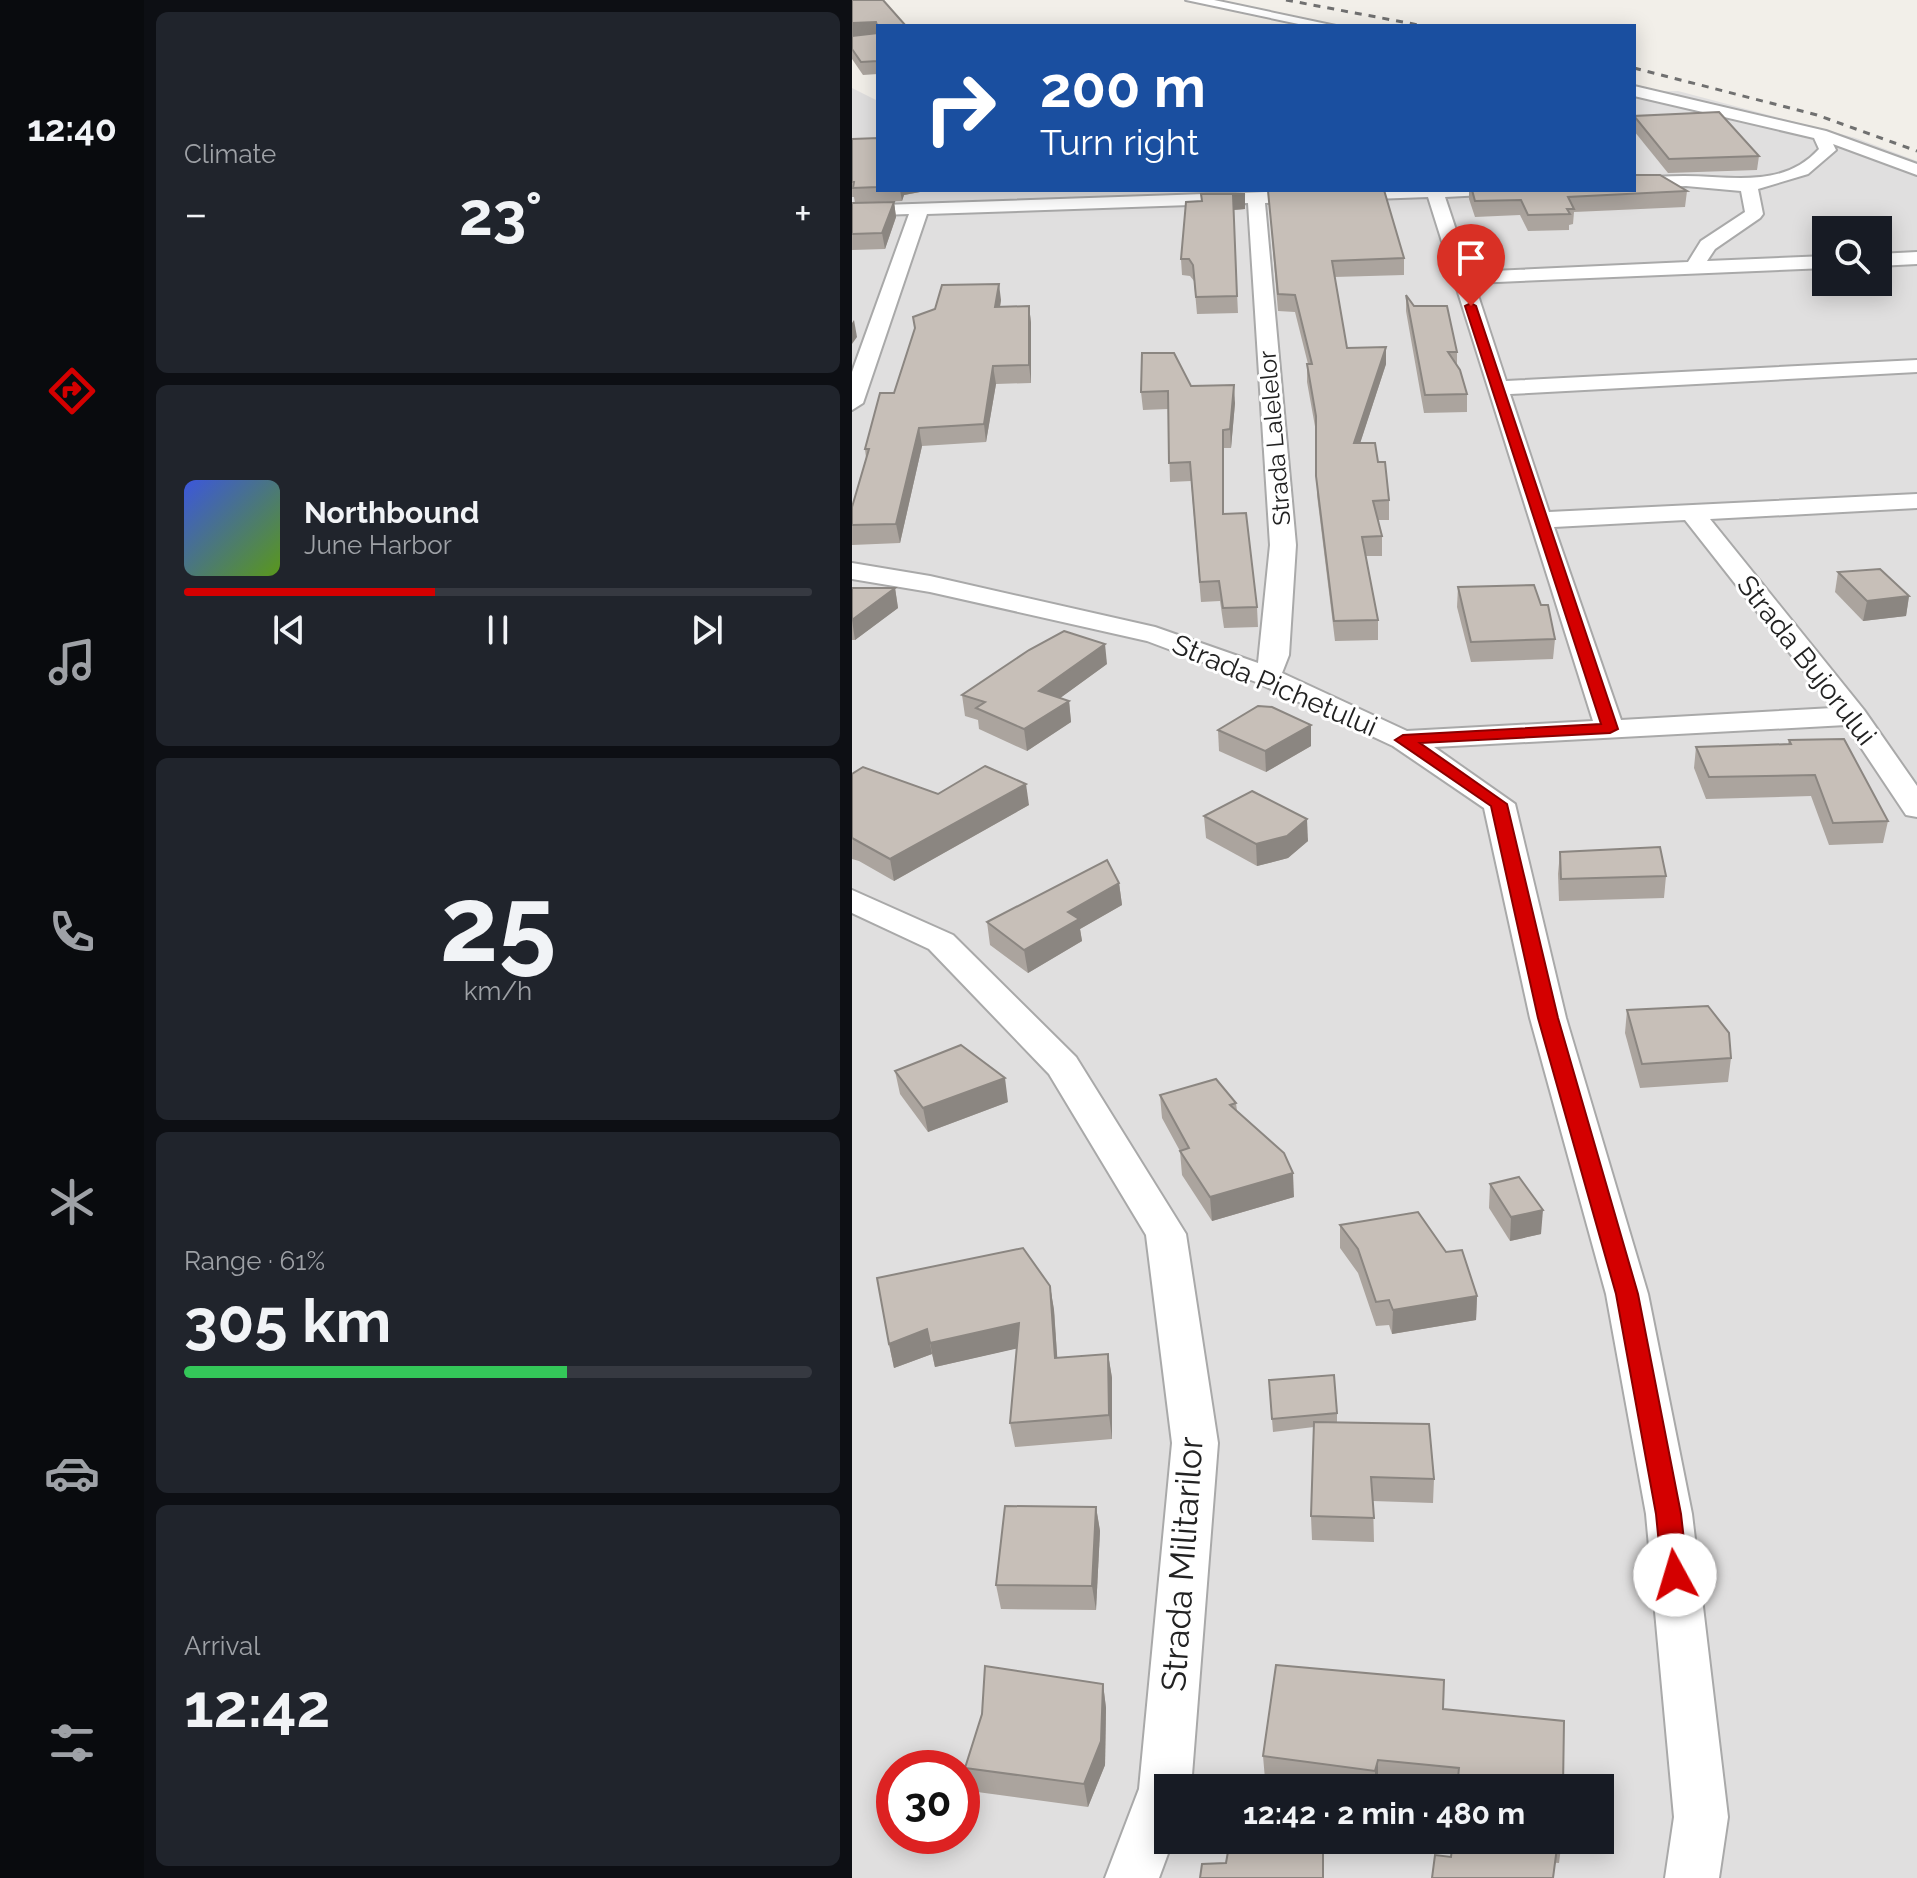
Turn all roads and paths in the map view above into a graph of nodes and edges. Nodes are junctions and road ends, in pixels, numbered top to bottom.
1 (1193, 0) edge
2 (1319, 24) edge
3 (1636, 91) edge
4 (1745, 118) junction
5 (1682, 120) edge
6 (1820, 134) junction
7 (1917, 170) edge
8 (1636, 183) edge
9 (1749, 186) junction
10 (1435, 192) joint
11 (1031, 198) edge
12 (1256, 198) junction
13 (920, 209) junction
14 (852, 211) edge
15 (1917, 258) edge
16 (1892, 259) edge
17 (1812, 263) edge
18 (1694, 268) junction
19 (1462, 278) junction
20 (1917, 366) edge
21 (1497, 388) junction
22 (852, 403) edge
23 (1917, 501) edge
24 (1694, 515) junction
25 (1539, 520) junction
26 (852, 571) edge
27 (1266, 676) junction
28 (1854, 716) junction
29 (1610, 729) junction
30 (1403, 740) junction
31 (1917, 808) edge
32 (852, 900) edge
33 (1132, 1878) edge
34 (1692, 1878) edge

1 - 2 street
3 - 4 street
4 - 5 street
4 - 6 street
6 - 7 street
6 - 9 street
8 - 9 street
9 - 18 street
10 - 12 street
10 - 19 street
11 - 12 street
11 - 13 street
12 - 27 street, Strada Lalelelor
13 - 14 street
13 - 22 street
15 - 16 street
17 - 18 street
18 - 19 street
19 - 21 street
20 - 21 street
21 - 25 street
23 - 24 street
24 - 25 street
24 - 28 street, Strada Bujorului
25 - 29 street
26 - 27 street, Strada Pichetului
27 - 30 street, Strada Pichetului
28 - 29 street
28 - 31 street, Strada Bujorului
29 - 30 street
30 - 34 street, Strada Pichetului
32 - 33 street, Strada Militarilor

